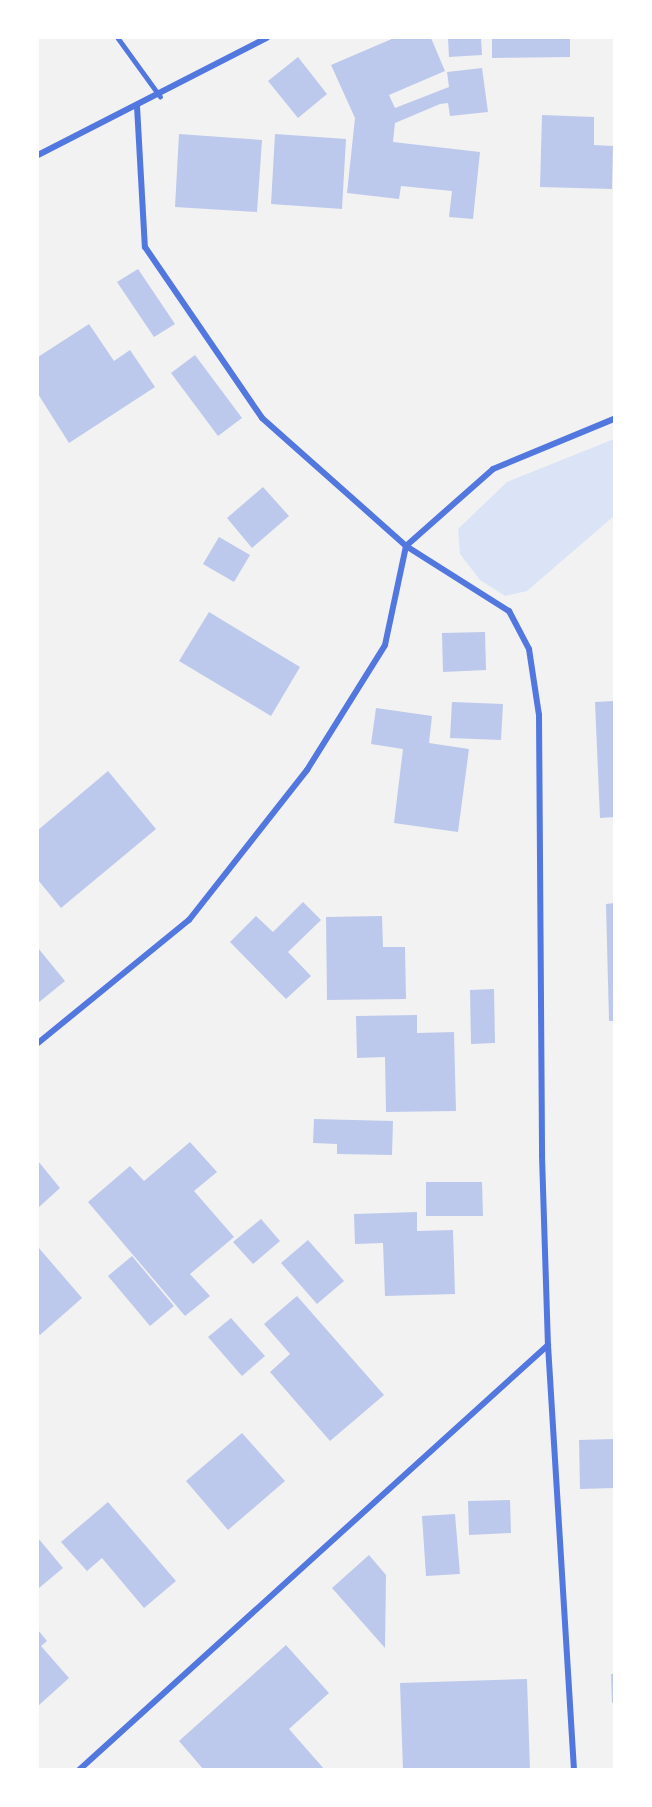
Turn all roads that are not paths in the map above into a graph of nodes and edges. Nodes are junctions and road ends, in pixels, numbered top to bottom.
1 (118, 38) edge
2 (267, 38) edge
3 (160, 96) junction
4 (137, 106) junction
5 (38, 155) edge
6 (615, 419) edge
7 (406, 546) junction
8 (38, 1042) edge
9 (548, 1345) junction
10 (79, 1770) edge
11 (574, 1770) edge

1 - 3 lane
2 - 3 street
3 - 4 street
4 - 5 street
4 - 7 street
6 - 7 street
7 - 8 street
7 - 9 street
9 - 10 street
9 - 11 street

